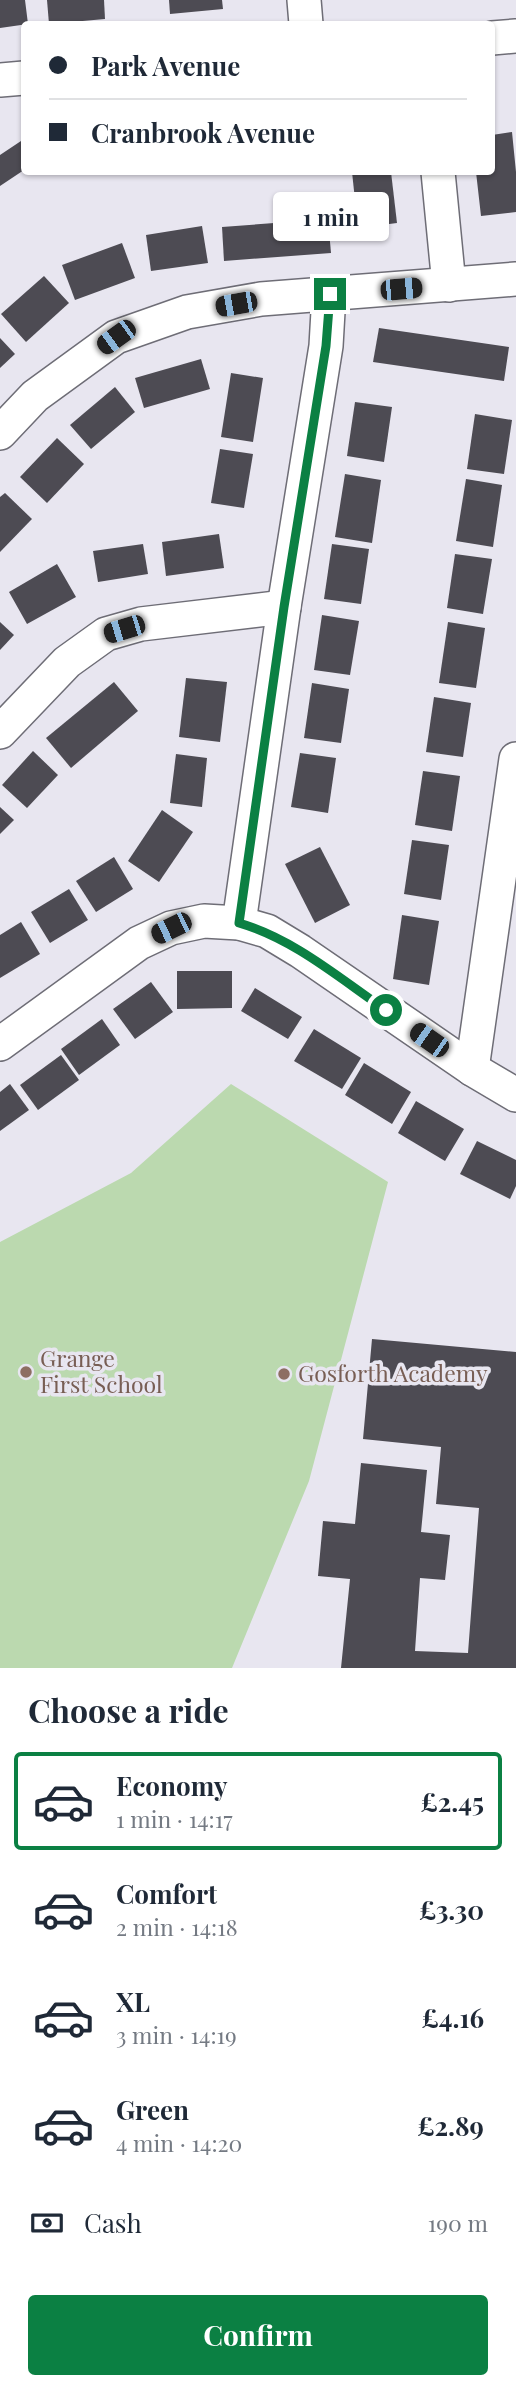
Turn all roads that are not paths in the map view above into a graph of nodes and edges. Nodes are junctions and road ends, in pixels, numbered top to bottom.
1 (304, 0) edge
2 (306, 21) edge
3 (516, 36) edge
4 (495, 38) edge
5 (21, 78) edge
6 (0, 80) edge
7 (438, 175) edge
8 (516, 279) edge
9 (449, 285) junction
10 (330, 294) junction
11 (0, 433) edge
12 (284, 607) junction
13 (0, 732) edge
14 (516, 759) edge
15 (239, 923) junction
16 (0, 1044) edge
17 (472, 1069) junction
18 (516, 1095) edge

1 - 2 street
3 - 4 street
5 - 6 street
7 - 9 street
8 - 9 street
9 - 10 street
10 - 11 street
10 - 12 street
12 - 13 street
12 - 15 street
14 - 17 street
15 - 16 street
15 - 17 street
17 - 18 street

